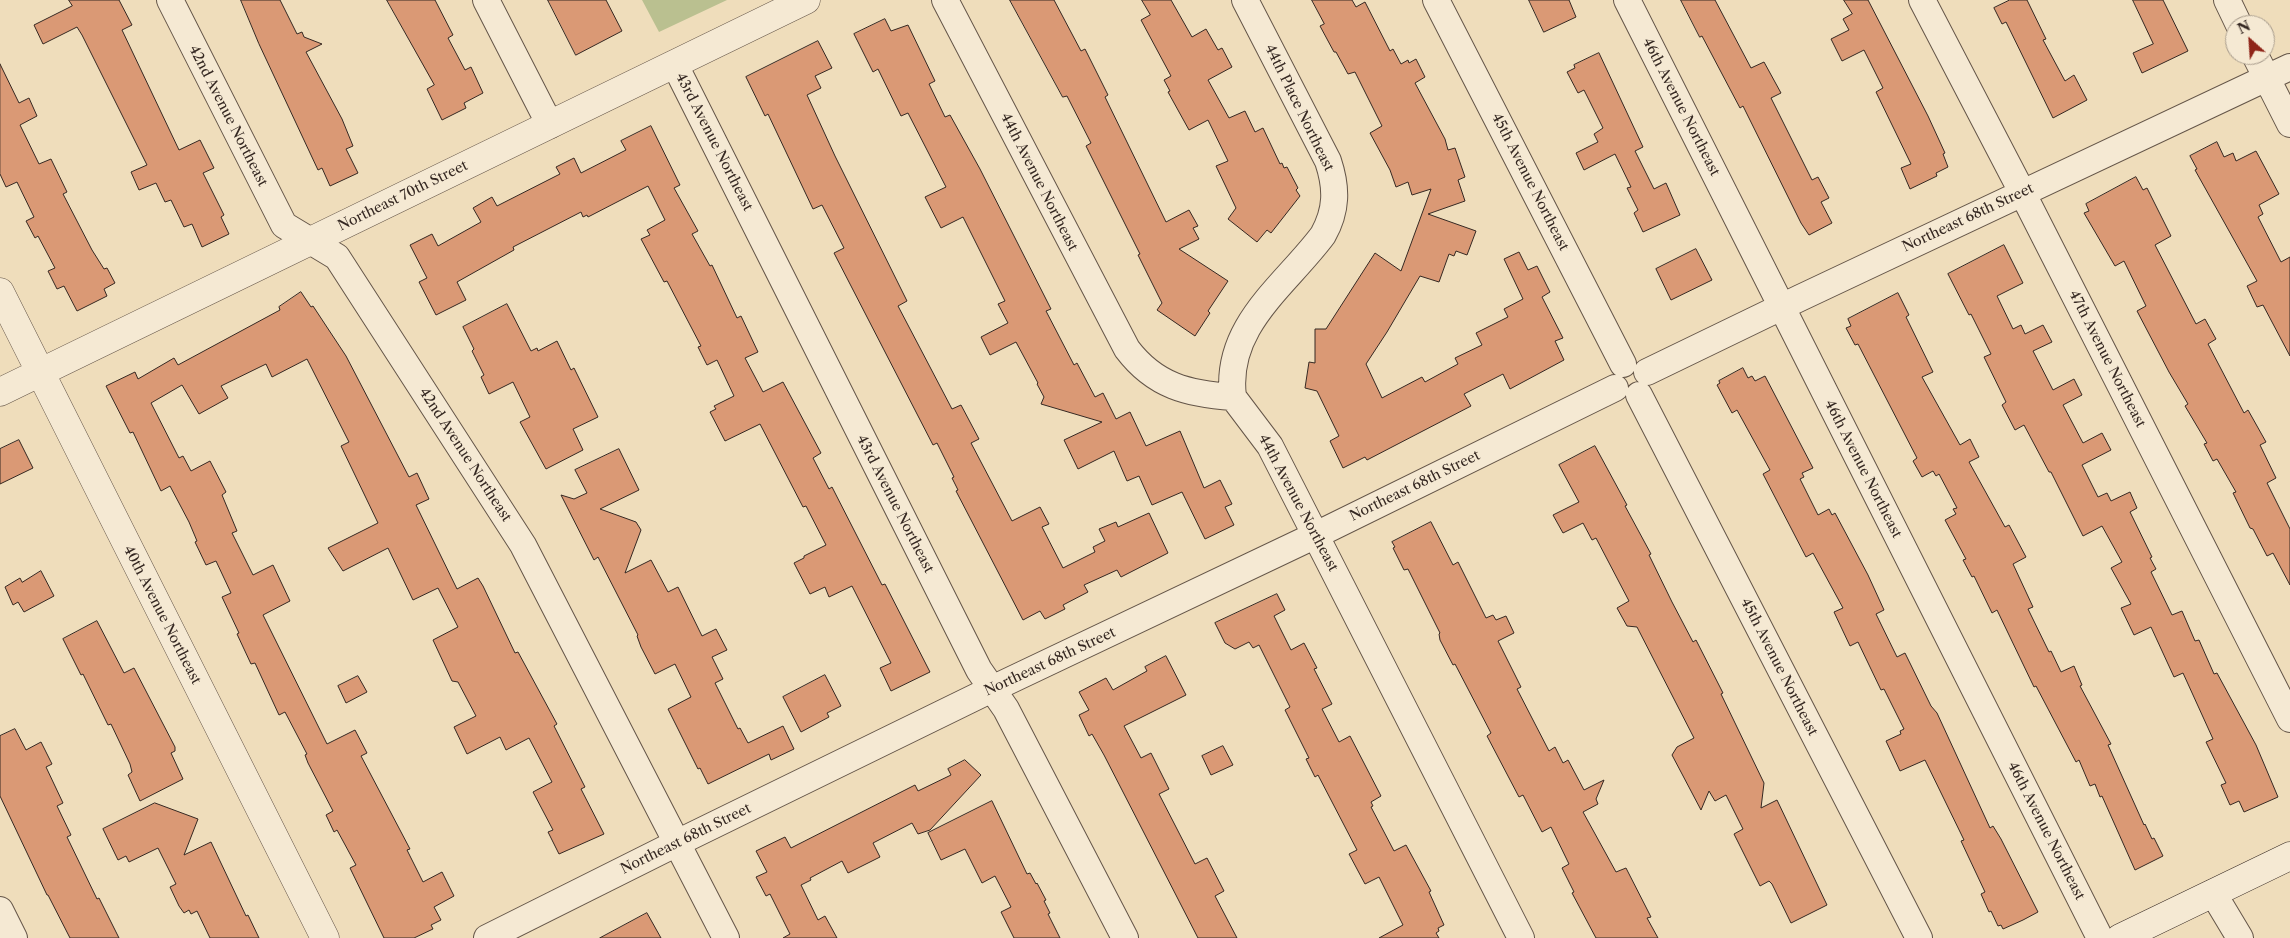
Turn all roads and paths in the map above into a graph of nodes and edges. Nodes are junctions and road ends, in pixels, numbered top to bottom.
1 (170, 0) edge
2 (486, 0) edge
3 (806, 0) edge
4 (945, 0) edge
5 (1245, 0) edge
6 (1436, 0) edge
7 (1627, 0) edge
8 (1922, 0) edge
9 (2227, 0) edge
10 (2235, 15) edge
11 (675, 65) junction
12 (2260, 65) edge
13 (2290, 67) edge
14 (2266, 78) junction
15 (2290, 124) edge
16 (550, 125) junction
17 (2022, 192) junction
18 (311, 240) junction
19 (0, 292) edge
20 (1781, 307) junction
21 (41, 372) junction
22 (1631, 380) junction
23 (0, 392) edge
24 (1233, 397) junction
25 (1316, 535) junction
26 (992, 689) junction
27 (2290, 719) edge
28 (677, 842) junction
29 (2290, 856) edge
30 (2213, 893) junction
31 (0, 910) edge
32 (14, 938) edge
33 (325, 938) edge
34 (487, 938) edge
35 (726, 938) edge
36 (1125, 938) edge
37 (1521, 938) edge
38 (1920, 938) edge
39 (2100, 938) edge
40 (2120, 938) edge
41 (2240, 938) edge

1 - 18 street, 42nd Avenue Northeast
2 - 16 street
3 - 11 street, Northeast 70th Street
4 - 24 street, 44th Avenue Northeast
5 - 24 street, 44th Place Northeast
6 - 22 street, 45th Avenue Northeast
7 - 20 street, 46th Avenue Northeast
8 - 17 street, 47th Avenue Northeast
9 - 10 street
11 - 16 street, Northeast 70th Street
11 - 26 street, 43rd Avenue Northeast
12 - 14 street
13 - 14 street, Northeast 68th Street
14 - 15 street
14 - 17 street, Northeast 68th Street
16 - 18 street, Northeast 70th Street
17 - 20 street, Northeast 68th Street
17 - 27 street, 47th Avenue Northeast
18 - 21 street, Northeast 70th Street
18 - 28 street, 42nd Avenue Northeast
19 - 21 street, 40th Avenue Northeast
20 - 22 street, Northeast 68th Street
20 - 39 street, 46th Avenue Northeast
21 - 23 street, Northeast 70th Street
21 - 33 street, 40th Avenue Northeast
22 - 25 street, Northeast 68th Street
22 - 38 street, 45th Avenue Northeast
24 - 25 street, 44th Avenue Northeast
25 - 26 street, Northeast 68th Street
25 - 37 street, 44th Avenue Northeast
26 - 28 street, Northeast 68th Street
26 - 36 street, 43rd Avenue Northeast
28 - 34 street, Northeast 68th Street
28 - 35 street, 42nd Avenue Northeast
29 - 30 street
30 - 40 street
30 - 41 street
31 - 32 street

